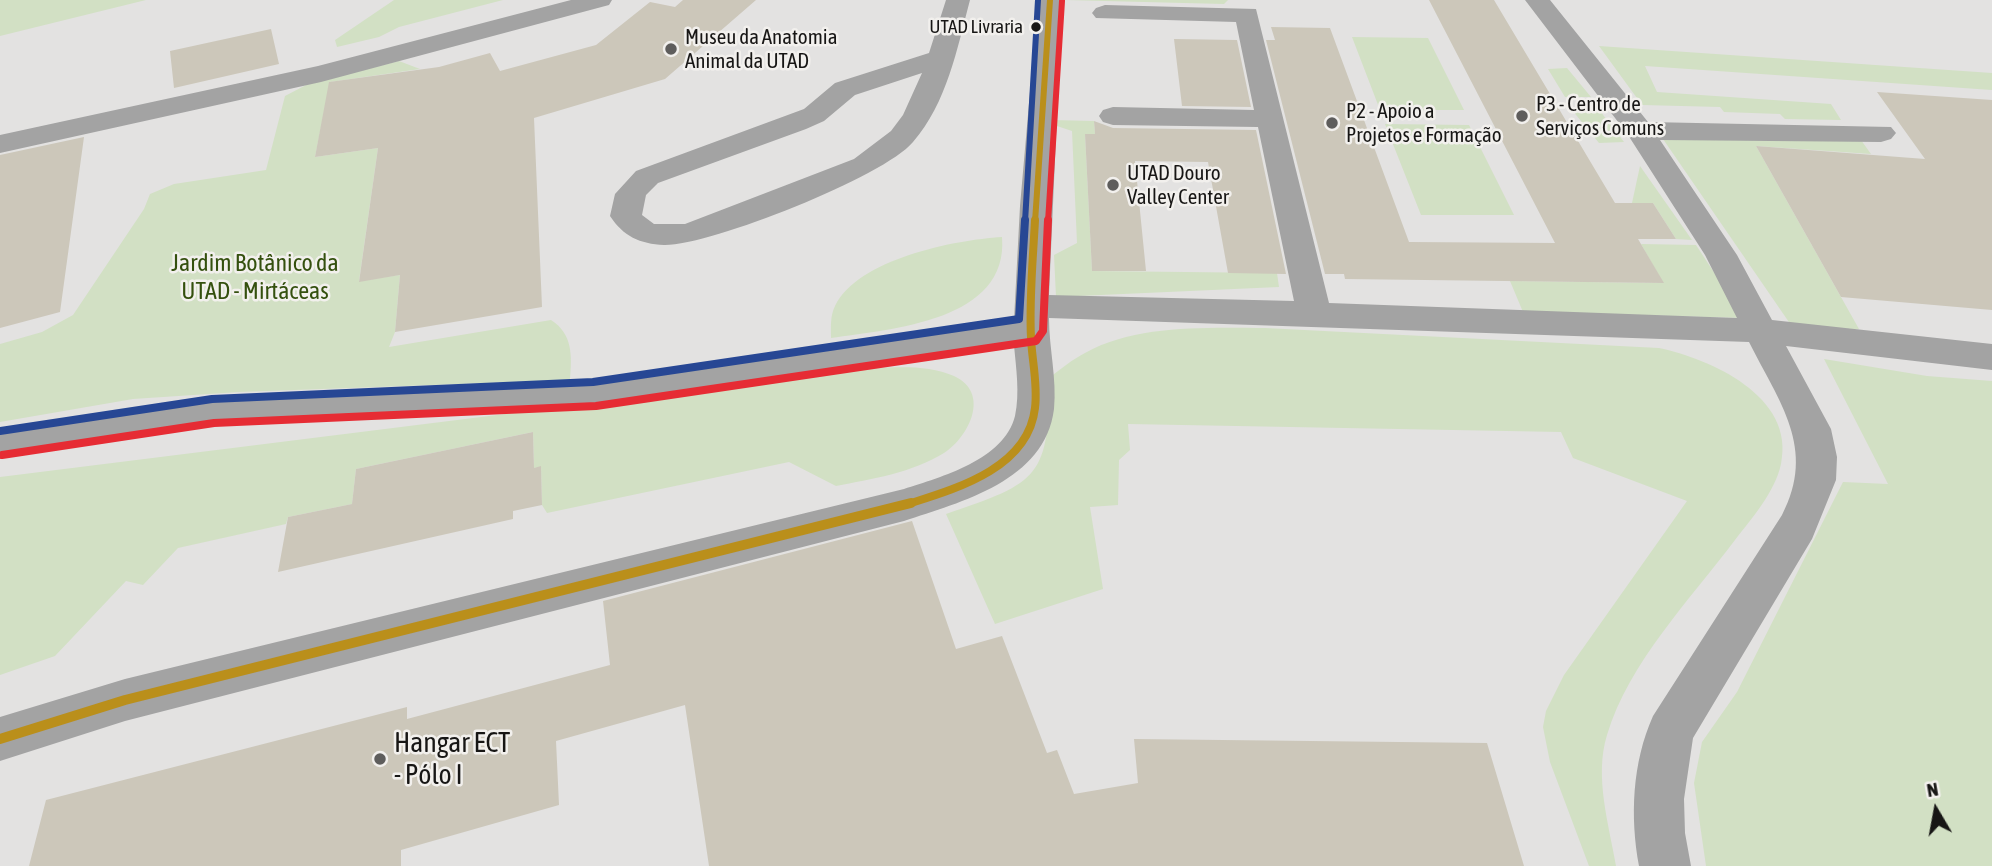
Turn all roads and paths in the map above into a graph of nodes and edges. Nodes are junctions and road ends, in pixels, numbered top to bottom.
1 (600, 0) edge
2 (958, 0) edge
3 (1051, 0) edge
4 (1537, 0) edge
5 (1105, 13) dead end
6 (942, 58) junction
7 (1113, 116) dead end
8 (1270, 119) junction
9 (1640, 131) junction
10 (1881, 133) dead end
11 (0, 144) edge
12 (1314, 314) junction
13 (1031, 318) junction
14 (1763, 331) junction
15 (1992, 356) edge
16 (0, 443) edge
17 (0, 739) edge
18 (1665, 866) edge

1 - 11 street
2 - 6 street
3 - 13 street
4 - 9 street
5 - 8 street
6 - 6 street
7 - 8 street
8 - 12 street
9 - 10 street
9 - 14 street
12 - 13 street
12 - 14 street
13 - 16 street
13 - 17 street
14 - 15 street
14 - 18 street

